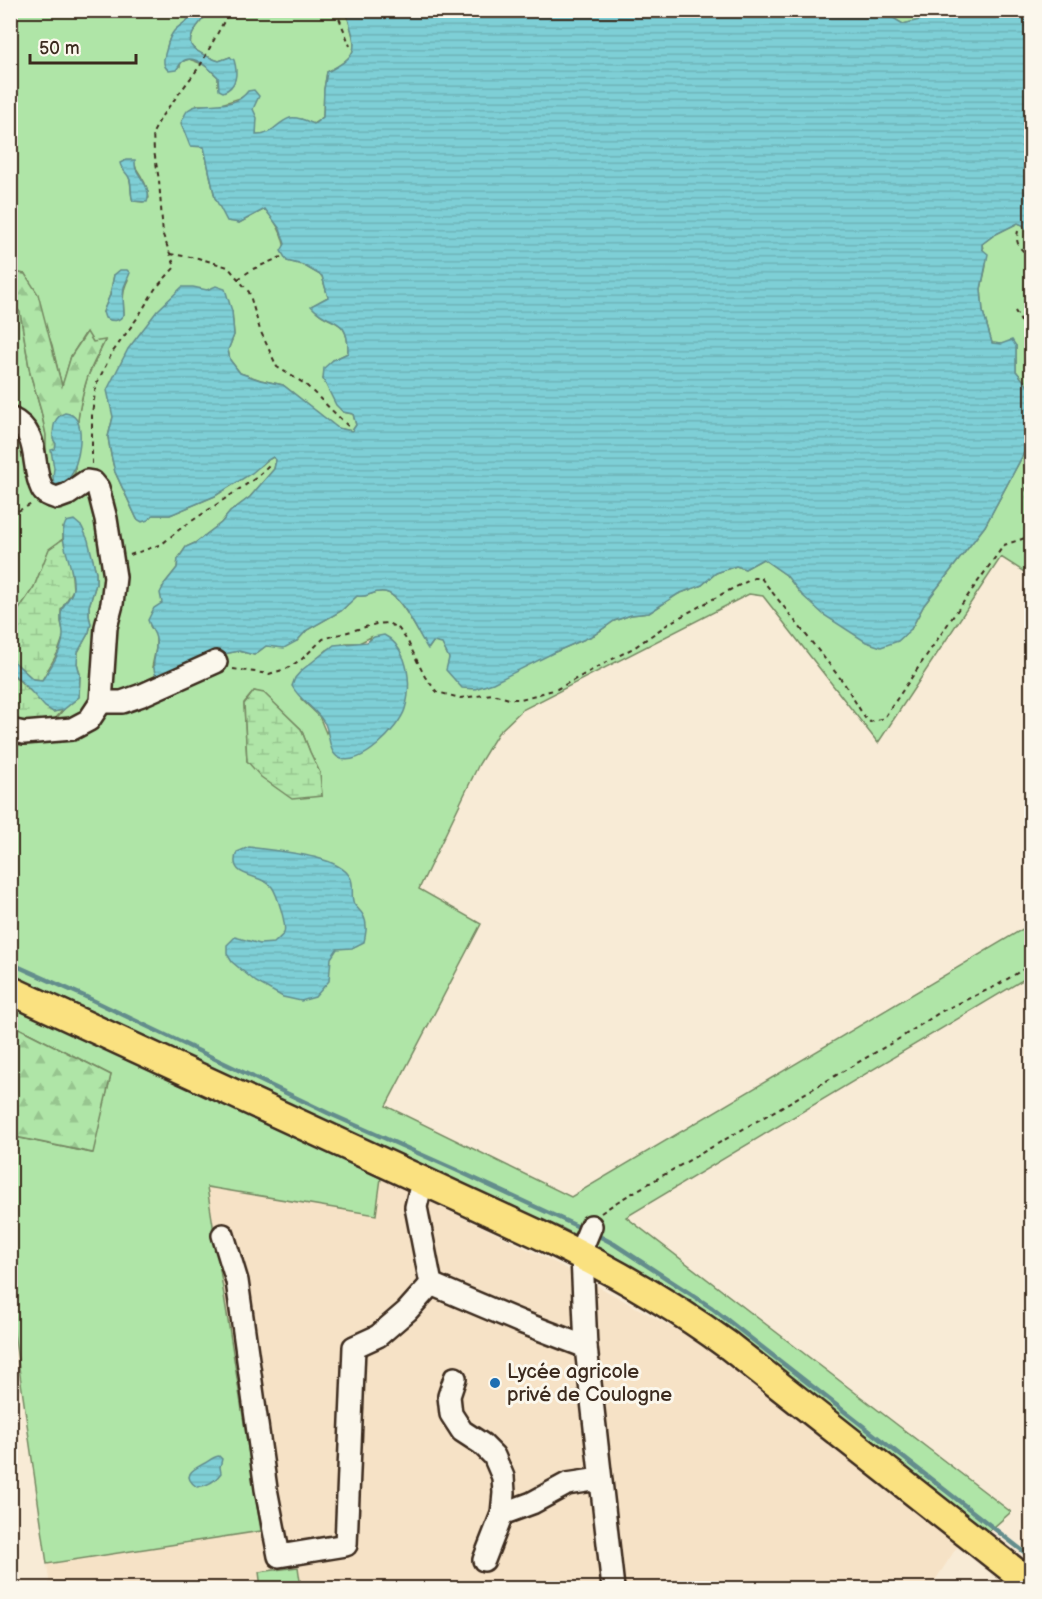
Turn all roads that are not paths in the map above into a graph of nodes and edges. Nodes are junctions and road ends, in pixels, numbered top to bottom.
1 (10, 418) edge
2 (216, 662) road end
3 (101, 702) junction
4 (10, 730) edge
5 (10, 990) edge
6 (425, 1182) junction
7 (591, 1226) road end
8 (224, 1235) dead end
9 (582, 1256) junction
10 (431, 1284) junction
11 (586, 1347) junction
12 (455, 1378) dead end
13 (600, 1479) junction
14 (502, 1514) junction
15 (484, 1560) dead end
16 (1032, 1585) edge
17 (613, 1588) edge

1 - 3 street
2 - 3 street
3 - 4 street
5 - 6 main road
6 - 9 main road
6 - 10 street
7 - 9 street
8 - 10 street
9 - 11 street
9 - 16 main road
10 - 11 street
11 - 13 street
12 - 14 street
13 - 14 street
13 - 17 street
14 - 15 street

